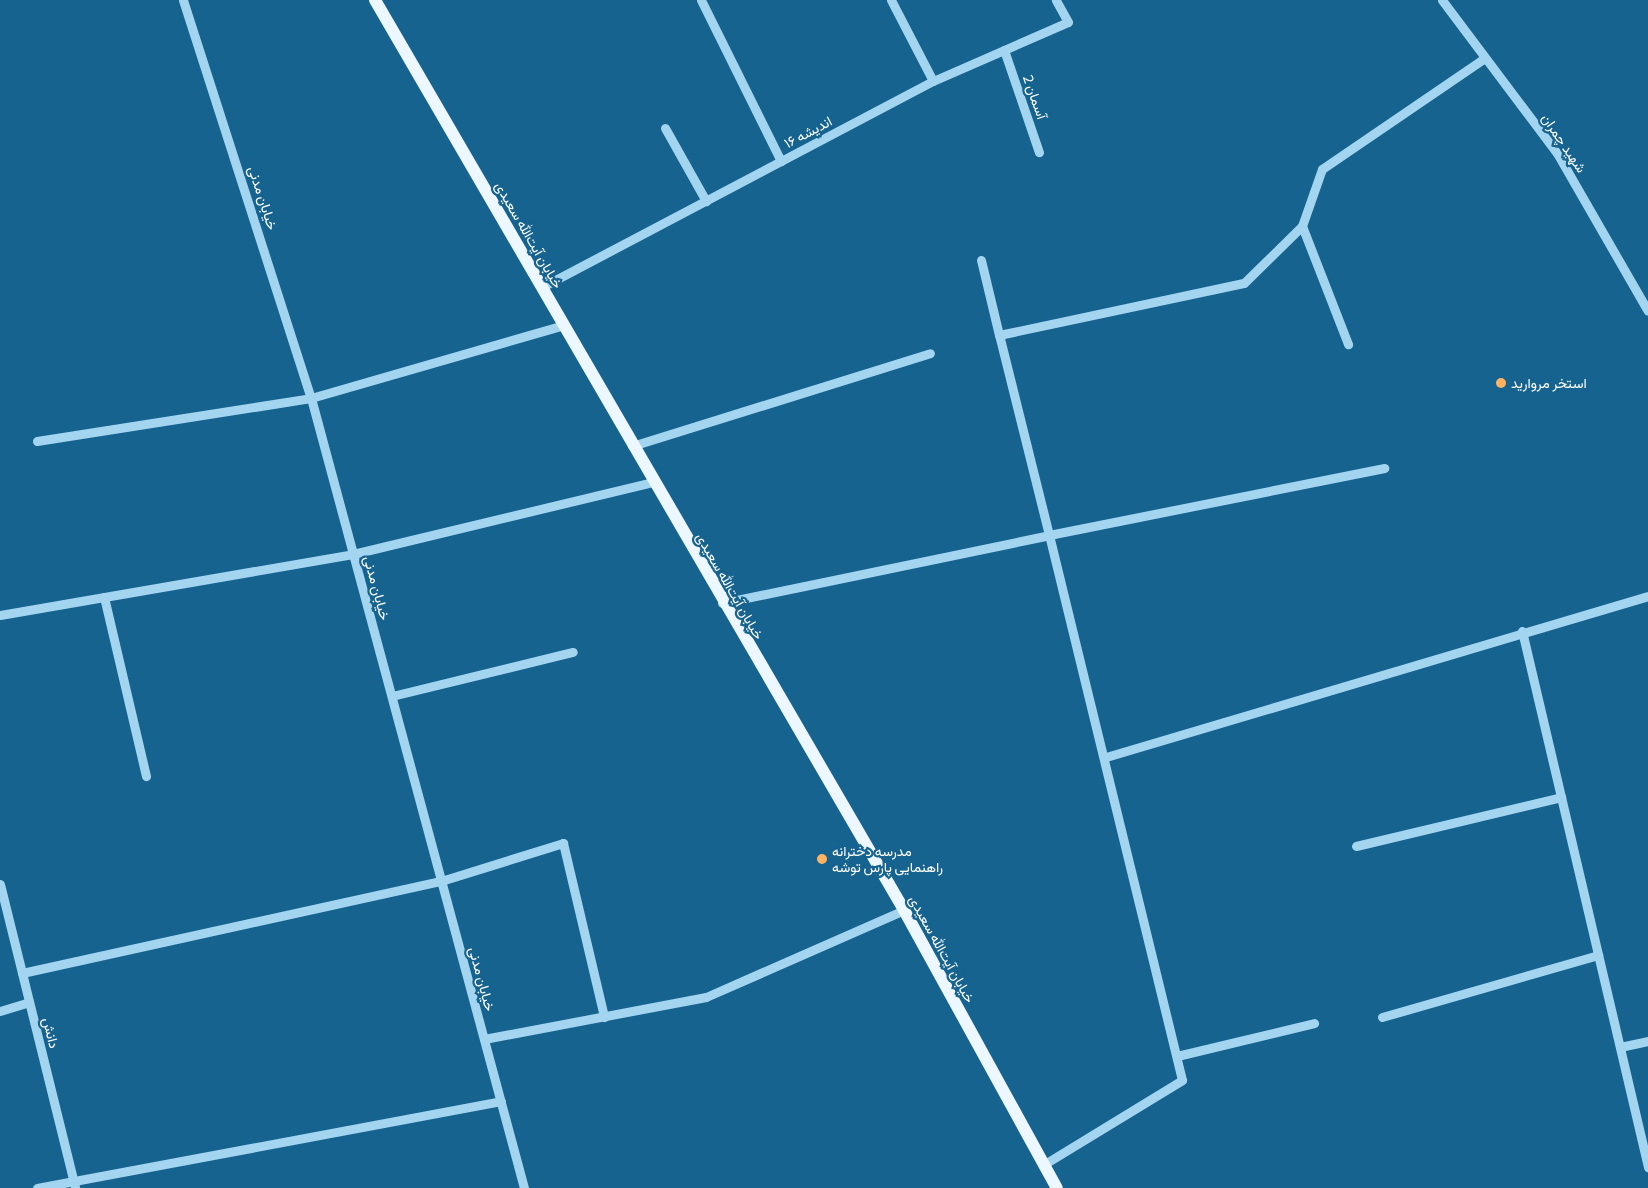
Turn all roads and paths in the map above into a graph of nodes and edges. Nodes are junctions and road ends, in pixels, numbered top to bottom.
1 (184, 0) edge
2 (375, 0) edge
3 (701, 0) edge
4 (891, 0) edge
5 (1056, 0) edge
6 (1442, 0) edge
7 (1004, 50) junction
8 (1485, 58) junction
9 (933, 82) junction
10 (665, 128) dead end
11 (1039, 152) dead end
12 (781, 161) junction
13 (706, 201) junction
14 (1302, 226) junction
15 (981, 260) dead end
16 (542, 287) junction
17 (1648, 311) edge
18 (564, 325) junction
19 (999, 335) junction
20 (1348, 344) dead end
21 (930, 354) dead end
22 (311, 398) junction
23 (37, 441) dead end
24 (632, 446) junction
25 (1384, 468) dead end
26 (653, 482) junction
27 (1049, 535) junction
28 (353, 554) junction
29 (1648, 596) edge
30 (104, 598) junction
31 (722, 603) junction
32 (0, 615) edge
33 (1522, 631) junction
34 (572, 652) dead end
35 (392, 696) junction
36 (1106, 757) junction
37 (146, 776) dead end
38 (1561, 797) junction
39 (1356, 846) dead end
40 (441, 881) junction
41 (0, 884) edge
42 (904, 910) junction
43 (1598, 955) junction
44 (22, 973) junction
45 (29, 1002) junction
46 (0, 1011) edge
47 (604, 1016) junction
48 (1382, 1017) dead end
49 (1314, 1023) dead end
50 (484, 1039) junction
51 (1648, 1041) edge
52 (1620, 1048) junction
53 (1177, 1056) junction
54 (501, 1101) junction
55 (1043, 1165) junction
56 (1648, 1167) edge
57 (74, 1185) edge
58 (37, 1188) edge
59 (524, 1188) edge
60 (1057, 1188) edge

1 - 22 street, خیابان مدنی
2 - 16 main road, خیابان آیت‌الله سعیدی
3 - 12 street
4 - 9 street
5 - 7 street, اندیشه ۱۶
6 - 8 street, شهید چمران
7 - 9 street, اندیشه ۱۶
7 - 11 street, آسمان 2
8 - 14 street
8 - 17 street, شهید چمران
9 - 12 street, اندیشه ۱۶
10 - 13 street
12 - 13 street, اندیشه ۱۶
13 - 16 street, اندیشه ۱۶
14 - 19 street
14 - 20 street
15 - 19 street
16 - 18 main road, خیابان آیت‌الله سعیدی
18 - 22 street
18 - 24 main road, خیابان آیت‌الله سعیدی
19 - 27 street
21 - 24 street
22 - 23 street
22 - 28 street, خیابان مدنی
24 - 26 main road, خیابان آیت‌الله سعیدی
25 - 27 street
26 - 28 street
26 - 31 main road, خیابان آیت‌الله سعیدی
27 - 31 street
27 - 36 street
28 - 30 street
28 - 35 street, خیابان مدنی
29 - 33 street
30 - 32 street
30 - 37 street
31 - 42 main road, خیابان آیت‌الله سعیدی
33 - 36 street
33 - 38 street
34 - 35 street
35 - 40 street, خیابان مدنی
36 - 53 street
38 - 39 street
38 - 43 street
40 - 44 street
40 - 47 street
40 - 50 street, خیابان مدنی
41 - 44 street, دانش
42 - 47 street
42 - 55 main road, خیابان آیت‌الله سعیدی
43 - 48 street
43 - 52 street
44 - 45 street, دانش
45 - 46 street
45 - 57 street, دانش
47 - 50 street
49 - 53 street
50 - 54 street, خیابان مدنی
51 - 52 street
52 - 56 street
53 - 55 street
54 - 57 street
54 - 59 street, خیابان مدنی
55 - 60 main road, خیابان آیت‌الله سعیدی
57 - 58 street

